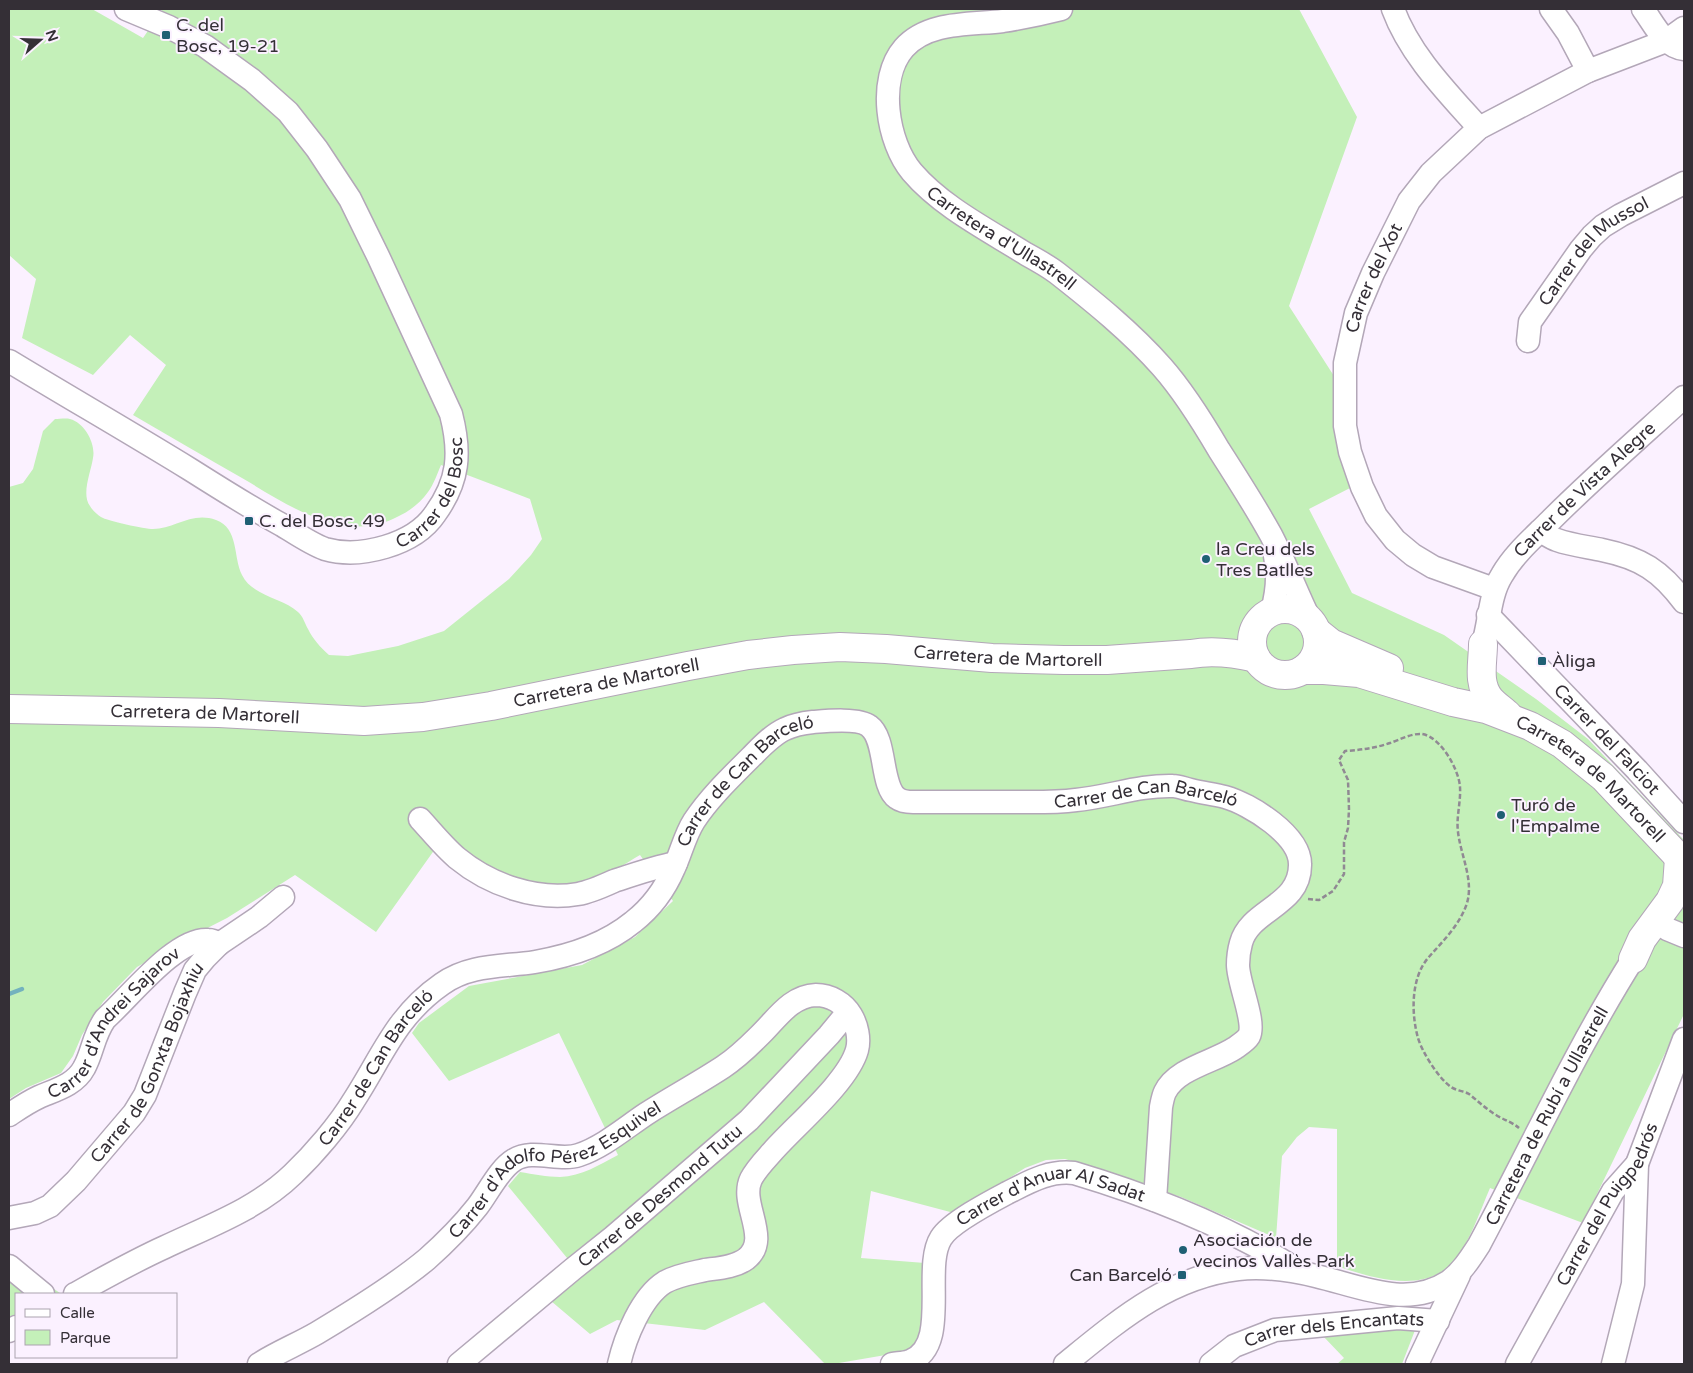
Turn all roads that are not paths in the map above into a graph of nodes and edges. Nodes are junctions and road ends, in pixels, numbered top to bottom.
1 (126, 9) edge
2 (1060, 9) edge
3 (1393, 9) edge
4 (1551, 9) edge
5 (1643, 9) edge
6 (1684, 28) edge
7 (1675, 45) edge
8 (1588, 71) junction
9 (1479, 128) junction
10 (1684, 184) edge
11 (1528, 341) dead end
12 (9, 361) edge
13 (1684, 399) edge
14 (1540, 530) junction
15 (1271, 536) junction
16 (1494, 589) junction
17 (1684, 602) edge
18 (1488, 615) junction
19 (1264, 617) junction
20 (1313, 625) junction
21 (1483, 644) junction
22 (1204, 652) junction
23 (1256, 658) junction
24 (1303, 670) junction
25 (1451, 689) junction
26 (9, 710) edge
27 (1499, 714) junction
28 (420, 819) dead end
29 (1684, 822) edge
30 (1682, 861) edge
31 (676, 863) junction
32 (283, 897) dead end
33 (1673, 925) edge
34 (219, 944) junction
35 (1633, 959) joint
36 (848, 1012) junction
37 (1684, 1039) edge
38 (9, 1115) edge
39 (1637, 1164) junction
40 (1155, 1200) junction
41 (9, 1218) edge
42 (9, 1266) edge
43 (1460, 1272) junction
44 (1303, 1273) junction
45 (43, 1293) edge
46 (77, 1293) edge
47 (1438, 1321) junction
48 (259, 1364) edge
49 (459, 1364) edge
50 (619, 1364) edge
51 (892, 1364) edge
52 (1065, 1364) edge
53 (1211, 1364) edge
54 (1417, 1364) edge
55 (1517, 1364) edge
56 (1613, 1364) edge

1 - 12 street, Carrer del Bosc
2 - 15 street, Carretera d'Ullastrell
3 - 9 street
4 - 8 street
5 - 7 street
6 - 7 street, Carrer del Xot
7 - 8 street, Carrer del Xot
8 - 9 street, Carrer del Xot
9 - 16 street, Carrer del Xot
10 - 11 street, Carrer del Mussol
13 - 14 street, Carrer de Vista Alegre
14 - 16 street, Carrer de Vista Alegre
14 - 17 street
15 - 19 street, Carretera d'Ullastrell
15 - 20 street, Carretera d'Ullastrell
16 - 18 street, Carrer de Vista Alegre
18 - 21 street, Carrer de Vista Alegre
18 - 29 street, Carrer del Falciot
19 - 20 main road, Carretera de Martorell
19 - 22 main road, Carretera de Martorell
19 - 23 main road
20 - 24 main road
20 - 25 main road, Carretera de Martorell
21 - 25 main road
21 - 27 main road
22 - 23 main road, Carretera de Martorell
22 - 26 main road, Carretera de Martorell
23 - 24 main road, Carretera de Martorell
24 - 27 main road, Carretera de Martorell
25 - 27 main road, Carretera de Martorell
27 - 30 main road, Carretera de Martorell
28 - 31 street, Carrer de Can Barceló
30 - 33 main road
31 - 40 street, Carrer de Can Barceló
31 - 46 street, Carrer de Can Barceló
32 - 34 street, Carrer de Gonxta Bojaxhiu
33 - 35 main road
34 - 38 street, Carrer d'Andrei Sajarov
34 - 41 street, Carrer de Gonxta Bojaxhiu
35 - 43 street, Carretera de Rubí a Ullastrell
36 - 48 street, Carrer d'Adolfo Pérez Esquivel
36 - 49 street, Carrer de Desmond Tutu
36 - 50 street
37 - 39 street, Carrer del Puigpedrós
39 - 55 street, Carrer del Puigpedrós
39 - 56 street
40 - 44 street, Carrer d'Anuar Al Sadat
40 - 51 street, Carrer d'Anuar Al Sadat
42 - 45 street
43 - 44 street
43 - 47 street
44 - 52 street
47 - 53 street, Carrer dels Encantats
47 - 54 street

